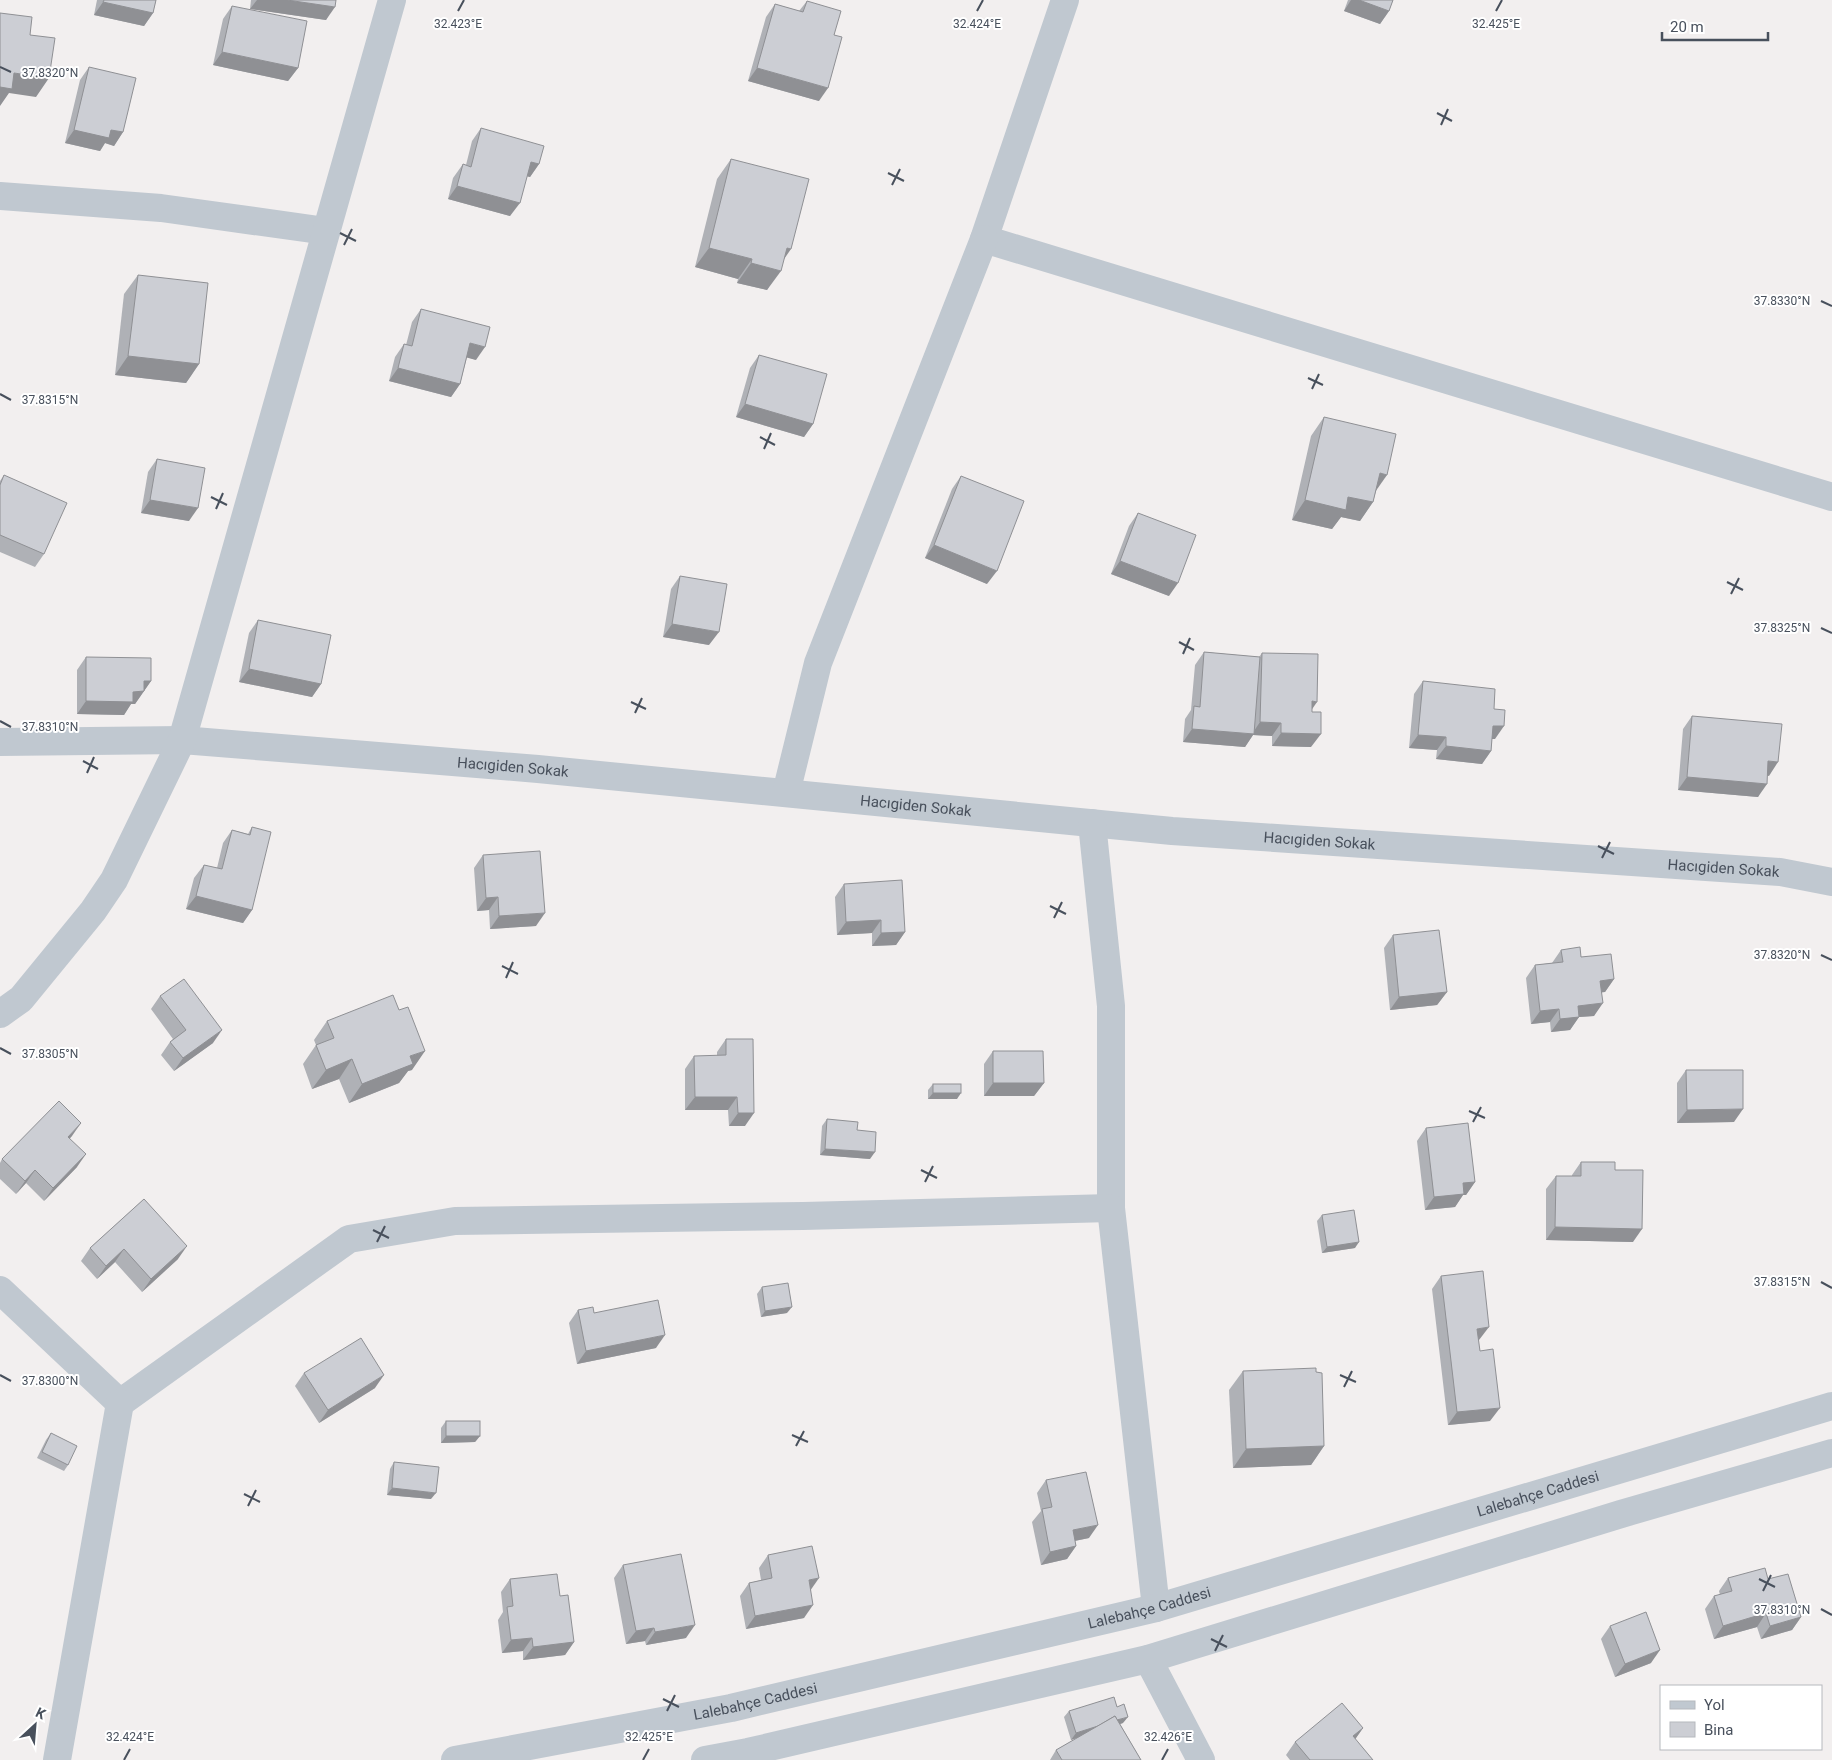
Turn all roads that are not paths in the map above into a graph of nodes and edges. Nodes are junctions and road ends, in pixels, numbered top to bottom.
1 (392, 0) edge
2 (1065, 0) edge
3 (0, 196) edge
4 (326, 231) junction
5 (984, 238) junction
6 (1832, 497) edge
7 (182, 740) junction
8 (0, 742) edge
9 (786, 793) junction
10 (1092, 823) junction
11 (1832, 882) edge
12 (0, 1014) edge
13 (1111, 1208) junction
14 (0, 1290) edge
15 (120, 1403) junction
16 (1832, 1406) edge
17 (1832, 1453) edge
18 (1156, 1608) junction
19 (1148, 1659) junction
20 (57, 1760) edge
21 (455, 1760) edge
22 (705, 1760) edge
23 (1201, 1760) edge

1 - 4 street
2 - 5 street
3 - 4 street
4 - 7 street
5 - 6 street
5 - 9 street
7 - 8 street, Hacıgiden Sokak
7 - 9 street, Hacıgiden Sokak
7 - 12 street
9 - 10 street, Hacıgiden Sokak
10 - 11 street, Hacıgiden Sokak
10 - 13 street
13 - 15 street
13 - 18 street
14 - 15 street
15 - 20 street
16 - 18 street, Lalebahçe Caddesi
17 - 19 street
18 - 21 street, Lalebahçe Caddesi
19 - 22 street
19 - 23 street

